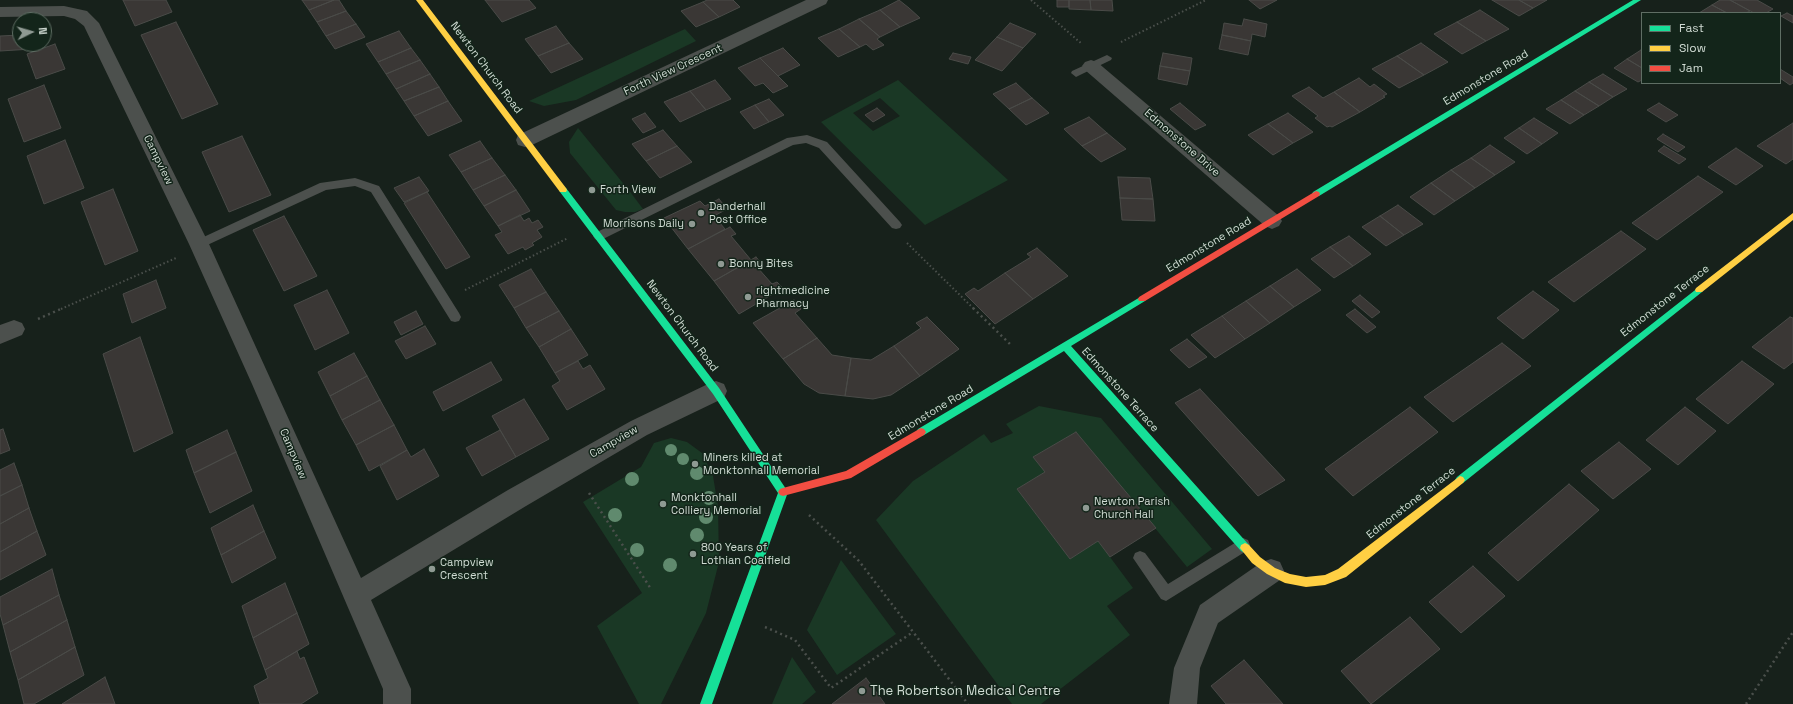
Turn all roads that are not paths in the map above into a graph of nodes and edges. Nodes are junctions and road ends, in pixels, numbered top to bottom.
1 (419, 0) edge
2 (820, 0) edge
3 (1638, 0) edge
4 (0, 12) edge
5 (1094, 63) road end
6 (525, 140) junction
7 (1793, 216) edge
8 (1272, 221) junction
9 (896, 225) dead end
10 (599, 236) junction
11 (200, 245) junction
12 (455, 317) dead end
13 (1065, 346) junction
14 (716, 391) junction
15 (783, 492) junction
16 (1243, 545) junction
17 (1140, 558) dead end
18 (1271, 571) junction
19 (355, 596) junction
20 (396, 704) edge
21 (706, 704) edge
22 (1183, 704) edge

1 - 6 street, Newton Church Road
2 - 6 street, Forth View Crescent
3 - 8 street, Edmonstone Road
4 - 11 street, Campview
5 - 8 street, Edmonstone Drive
6 - 10 street, Newton Church Road
7 - 18 street, Edmonstone Terrace
8 - 13 street, Edmonstone Road
9 - 10 lane
10 - 14 street, Newton Church Road
11 - 12 lane
11 - 19 street, Campview
13 - 15 street, Edmonstone Road
13 - 16 street, Edmonstone Terrace
14 - 15 street, Newton Church Road
14 - 19 street, Campview
15 - 21 street
16 - 17 lane
16 - 18 street, Edmonstone Terrace
18 - 22 street
19 - 20 street

